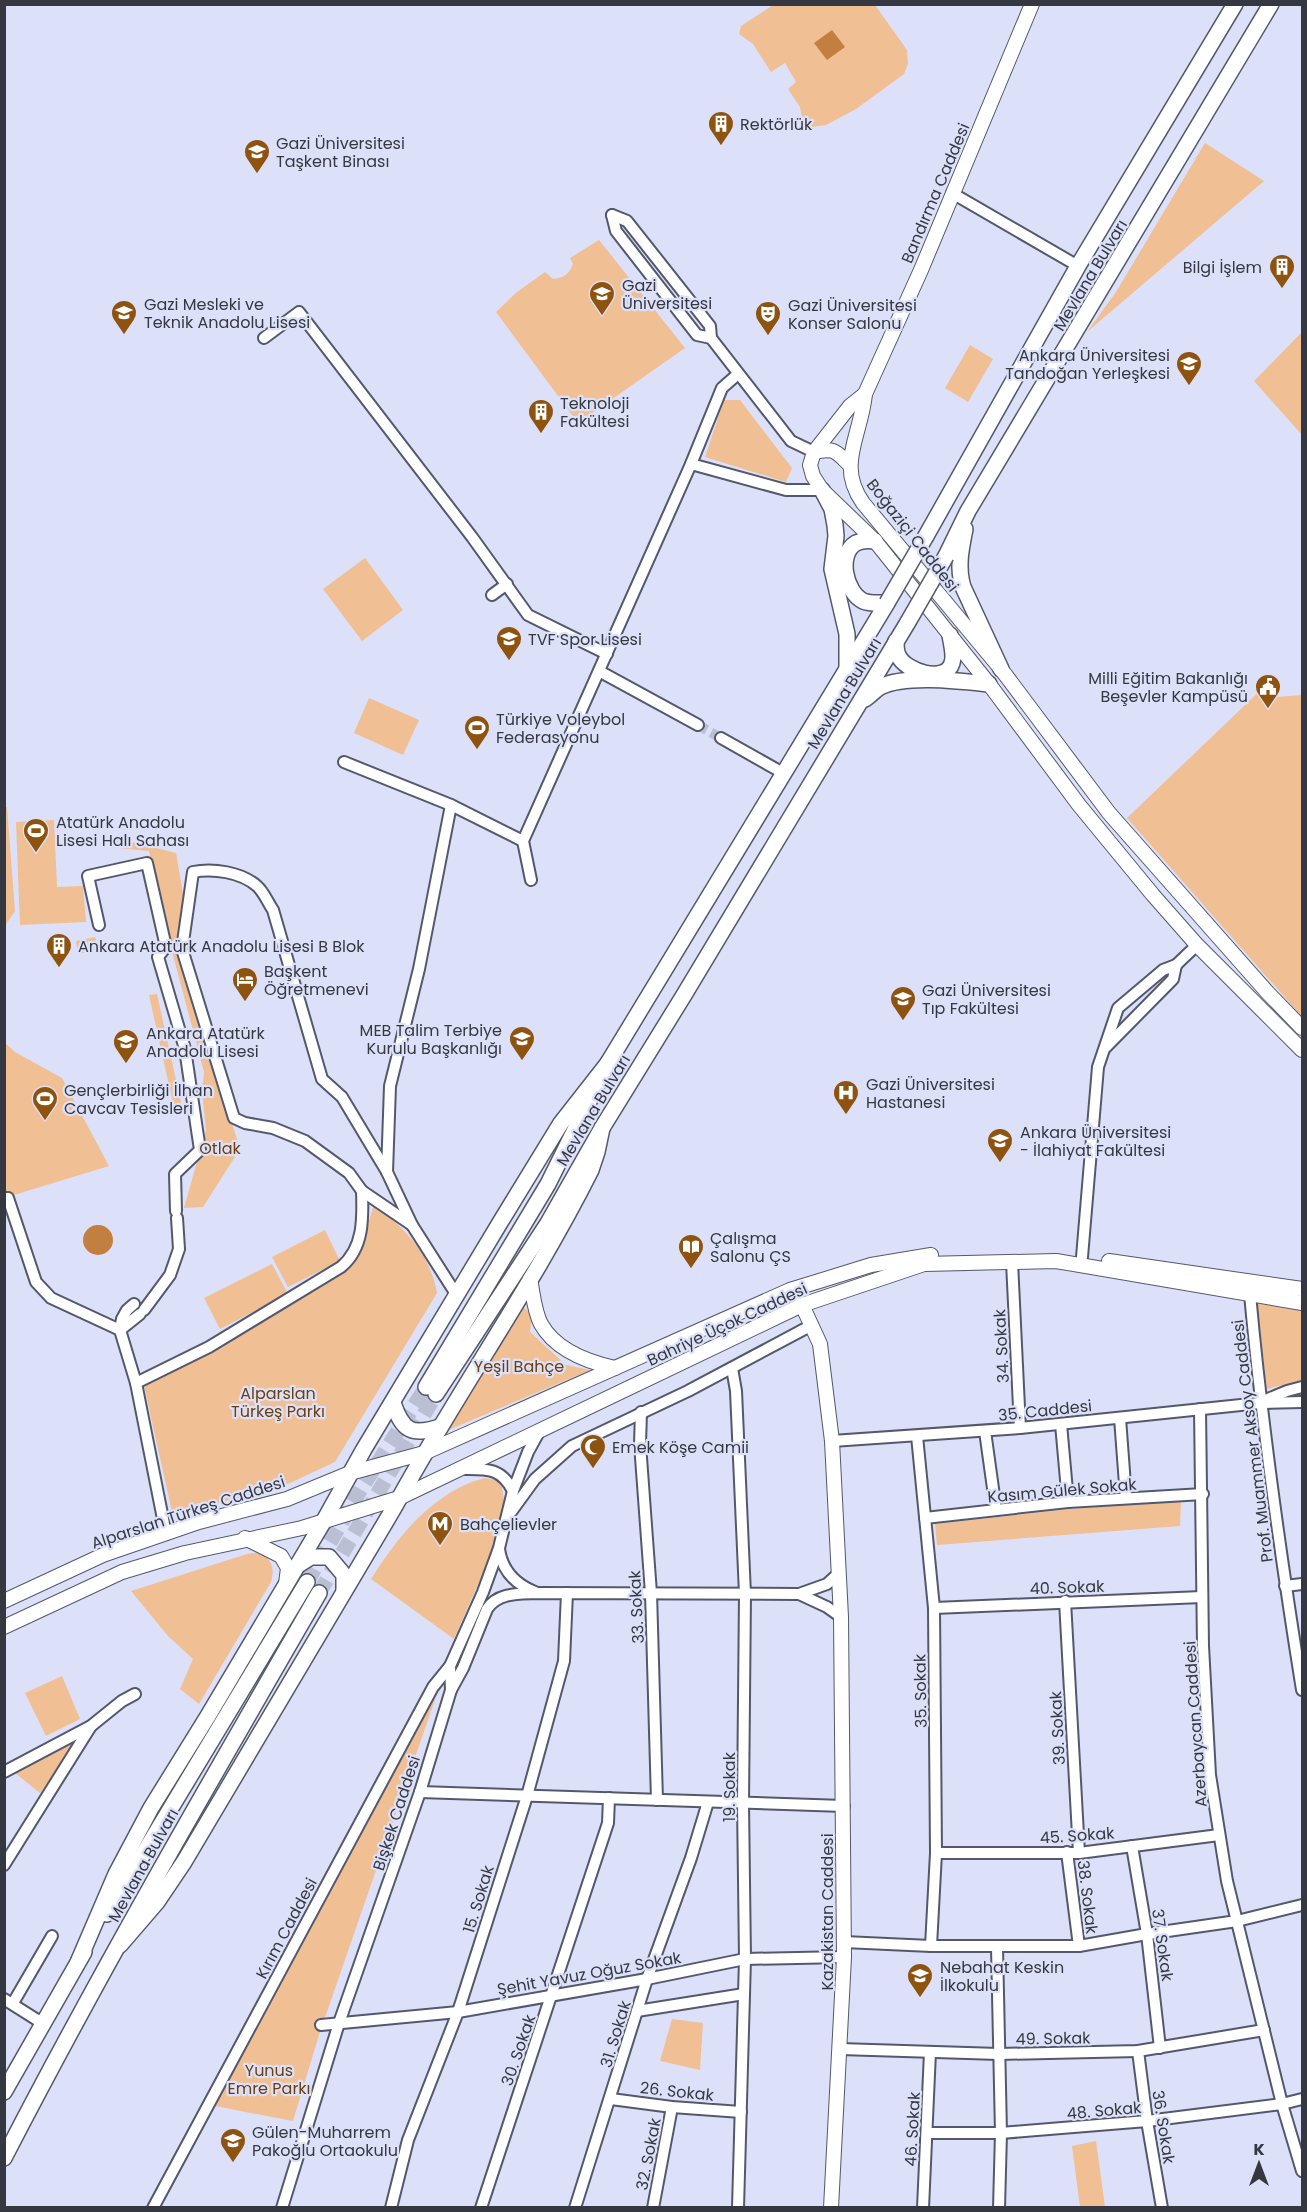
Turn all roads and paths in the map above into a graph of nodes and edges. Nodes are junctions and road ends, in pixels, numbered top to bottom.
1 (1032, 4) edge
2 (1235, 4) edge
3 (1271, 4) edge
4 (952, 193) junction
5 (1077, 266) junction
6 (264, 338) dead end
7 (711, 338) junction
8 (738, 374) junction
9 (865, 394) junction
10 (814, 452) junction
11 (691, 464) junction
12 (850, 465) junction
13 (822, 490) junction
14 (968, 511) junction
15 (875, 541) junction
16 (507, 584) junction
17 (492, 595) dead end
18 (887, 603) junction
19 (950, 635) junction
20 (896, 641) junction
21 (607, 654) junction
22 (847, 668) junction
23 (1000, 669) junction
24 (599, 671) junction
25 (989, 684) junction
26 (856, 707) junction
27 (698, 725) tunnel mouth
28 (720, 738) tunnel mouth
29 (344, 762) dead end
30 (783, 773) junction
31 (451, 805) junction
32 (523, 841) junction
33 (531, 880) dead end
34 (99, 925) dead end
35 (1197, 945) junction
36 (1176, 965) junction
37 (1118, 1008) junction
38 (1135, 1019) junction
39 (1302, 1028) edge
40 (1104, 1049) junction
41 (1302, 1050) edge
42 (608, 1063) junction
43 (602, 1128) junction
44 (387, 1172) junction
45 (362, 1191) junction
46 (4, 1198) edge
47 (412, 1225) junction
48 (1082, 1257) junction
49 (1012, 1262) junction
50 (530, 1279) junction
51 (1302, 1289) edge
52 (790, 1291) junction
53 (456, 1294) junction
54 (1250, 1294) junction
55 (1302, 1303) edge
56 (802, 1305) junction
57 (812, 1325) junction
58 (120, 1330) junction
59 (615, 1368) junction
60 (732, 1368) junction
61 (136, 1383) junction
62 (1302, 1387) edge
63 (393, 1402) junction
64 (1260, 1402) junction
65 (1302, 1402) edge
66 (532, 1405) junction
67 (1200, 1409) junction
68 (641, 1412) junction
69 (1120, 1418) junction
70 (1061, 1424) junction
71 (440, 1428) junction
72 (1020, 1428) junction
73 (985, 1431) junction
74 (539, 1432) junction
75 (917, 1436) junction
76 (832, 1441) junction
77 (424, 1453) junction
78 (459, 1469) junction
79 (350, 1473) junction
80 (513, 1491) junction
81 (1203, 1494) junction
82 (399, 1498) junction
83 (1126, 1498) junction
84 (1068, 1502) junction
85 (996, 1510) junction
86 (507, 1517) junction
87 (925, 1518) junction
88 (325, 1519) junction
89 (166, 1534) junction
90 (245, 1538) junction
91 (499, 1548) junction
92 (297, 1566) junction
93 (838, 1574) junction
94 (307, 1582) tunnel mouth
95 (286, 1584) junction
96 (1302, 1584) edge
97 (1285, 1586) junction
98 (344, 1591) junction
99 (319, 1593) tunnel mouth
100 (538, 1593) junction
101 (567, 1593) junction
102 (651, 1593) junction
103 (745, 1594) junction
104 (799, 1594) junction
105 (1202, 1597) junction
106 (4, 1601) edge
107 (1065, 1602) junction
108 (934, 1608) junction
109 (841, 1617) junction
110 (4, 1627) edge
111 (450, 1666) junction
112 (451, 1690) junction
113 (1302, 1690) edge
114 (135, 1694) dead end
115 (91, 1726) junction
116 (6, 1768) edge
117 (420, 1792) junction
118 (527, 1796) junction
119 (609, 1798) junction
120 (657, 1800) junction
121 (708, 1802) junction
122 (743, 1803) junction
123 (843, 1806) junction
124 (1220, 1835) junction
125 (1132, 1846) junction
126 (936, 1853) junction
127 (1073, 1853) junction
128 (4, 1865) edge
129 (1302, 1905) edge
130 (1237, 1921) junction
131 (1147, 1934) junction
132 (52, 1936) dead end
133 (844, 1942) junction
134 (120, 1946) junction
135 (931, 1946) junction
136 (1079, 1946) junction
137 (997, 1947) junction
138 (844, 1957) junction
139 (745, 1959) junction
140 (79, 1960) junction
141 (647, 1979) junction
142 (744, 1994) junction
143 (552, 1996) junction
144 (9, 2001) edge
145 (637, 2011) junction
146 (458, 2012) junction
147 (42, 2023) junction
148 (339, 2023) junction
149 (321, 2025) dead end
150 (1264, 2030) junction
151 (1160, 2048) junction
152 (840, 2049) junction
153 (1138, 2051) junction
154 (930, 2052) junction
155 (999, 2054) junction
156 (4, 2092) edge
157 (611, 2098) junction
158 (1302, 2099) edge
159 (1282, 2104) junction
160 (672, 2107) junction
161 (741, 2112) junction
162 (1147, 2121) junction
163 (928, 2133) junction
164 (1000, 2133) junction
165 (4, 2158) edge
166 (1302, 2171) edge
167 (153, 2208) edge
168 (282, 2208) edge
169 (391, 2208) edge
170 (481, 2208) edge
171 (575, 2208) edge
172 (653, 2208) edge
173 (738, 2208) edge
174 (831, 2208) edge
175 (923, 2208) edge
176 (999, 2208) edge
177 (1162, 2208) edge

1 - 4 main road, Bandırma Caddesi
2 - 5 highway, Mevlana Bulvarı
3 - 14 highway, Mevlana Bulvarı
4 - 5 street
4 - 9 main road, Bandırma Caddesi
5 - 18 highway, Mevlana Bulvarı, bridge
6 - 16 street
7 - 7 street
7 - 8 street
8 - 10 street
8 - 11 street
9 - 10 main road, Bandırma Caddesi
9 - 12 main road, Bandırma Caddesi
10 - 12 main road
10 - 13 main road, Boğaziçi Caddesi
11 - 13 street
11 - 21 street
12 - 23 main road, Boğaziçi Caddesi
13 - 15 main road, Boğaziçi Caddesi
13 - 22 highway
14 - 20 highway, Mevlana Bulvarı, bridge
14 - 23 highway
15 - 18 highway
15 - 19 main road, Boğaziçi Caddesi
16 - 17 street
16 - 21 street
18 - 22 highway, Mevlana Bulvarı
19 - 20 highway
19 - 25 main road, Boğaziçi Caddesi
20 - 26 highway, Mevlana Bulvarı
21 - 24 street
22 - 30 highway, Mevlana Bulvarı
23 - 39 main road, Boğaziçi Caddesi
24 - 27 street
24 - 32 street
25 - 26 highway
25 - 35 main road, Boğaziçi Caddesi
26 - 43 highway, Mevlana Bulvarı
28 - 30 street
29 - 31 street
30 - 42 highway, Mevlana Bulvarı
31 - 32 street
31 - 44 street
32 - 33 street
34 - 58 street
35 - 36 street
35 - 41 main road, Boğaziçi Caddesi
36 - 37 street
36 - 38 street
37 - 38 street
37 - 40 street
38 - 40 street
40 - 48 street
42 - 43 highway, Mevlana Bulvarı
42 - 53 highway
43 - 50 highway
44 - 45 street
44 - 47 street
45 - 47 street
45 - 61 street
46 - 58 street
47 - 53 street
48 - 51 main road, Bahriye Üçok Caddesi
48 - 52 main road, Bahriye Üçok Caddesi
49 - 54 main road, Bahriye Üçok Caddesi
49 - 56 main road, Bahriye Üçok Caddesi
49 - 72 street, 34. Sokak
50 - 59 main road
50 - 71 highway
52 - 56 main road, Kazakistan Caddesi
52 - 59 main road, Bahriye Üçok Caddesi
53 - 63 highway
54 - 55 main road, Bahriye Üçok Caddesi
54 - 64 street, Prof. Muammer Aksoy Caddesi
56 - 57 main road, Kazakistan Caddesi
56 - 74 main road, Bahriye Üçok Caddesi
57 - 60 street
57 - 76 main road, Kazakistan Caddesi
58 - 61 street
59 - 66 main road, Bahriye Üçok Caddesi
60 - 68 street
60 - 103 street, 19. Sokak
61 - 89 street
62 - 64 street
63 - 71 highway
63 - 79 highway
64 - 65 street
64 - 67 street, 35. Caddesi
64 - 97 street, Prof. Muammer Aksoy Caddesi
66 - 74 main road
66 - 77 main road, Bahriye Üçok Caddesi
67 - 69 street, 35. Caddesi
67 - 81 street, Azerbaycan Caddesi
68 - 86 street
68 - 102 street, 33. Sokak
69 - 70 street, 35. Caddesi
69 - 83 street
70 - 72 street, 35. Caddesi
70 - 84 street
71 - 77 highway
72 - 73 street, 35. Caddesi
73 - 75 street, 35. Caddesi
73 - 85 street
74 - 78 main road, Bahriye Üçok Caddesi
74 - 80 street, Bişkek Caddesi
75 - 76 street, 35. Caddesi
75 - 87 street, 35. Sokak
76 - 93 main road, Kazakistan Caddesi
77 - 79 main road, Alparslan Türkeş Caddesi
77 - 82 highway
78 - 80 street
78 - 82 main road, Bahriye Üçok Caddesi
79 - 88 highway
79 - 89 main road, Alparslan Türkeş Caddesi
80 - 86 street, Bişkek Caddesi
81 - 83 street, Kasım Gülek Sokak
81 - 105 street, Azerbaycan Caddesi
82 - 88 main road, Bahriye Üçok Caddesi
82 - 98 highway
83 - 84 street, Kasım Gülek Sokak
84 - 85 street, Kasım Gülek Sokak
85 - 87 street, Kasım Gülek Sokak
86 - 91 street, Bişkek Caddesi
87 - 108 street, 35. Sokak
88 - 90 main road
88 - 92 highway
89 - 106 main road, Alparslan Türkeş Caddesi
90 - 95 main road
90 - 110 main road
91 - 100 street
91 - 111 street, Bişkek Caddesi
92 - 95 highway
92 - 98 highway
93 - 104 street
93 - 109 main road, Kazakistan Caddesi
94 - 140 highway, Mevlana Bulvarı
95 - 140 highway
96 - 97 street
97 - 113 street, Prof. Muammer Aksoy Caddesi
98 - 134 highway
99 - 134 highway, Mevlana Bulvarı
100 - 101 street
100 - 112 street
101 - 102 street
101 - 118 street, 15. Sokak
102 - 103 street
102 - 120 street, 33. Sokak
103 - 104 street
103 - 122 street, 19. Sokak
104 - 109 street
105 - 107 street, 40. Sokak
105 - 124 street, Azerbaycan Caddesi
107 - 108 street, 40. Sokak
107 - 127 street, 39. Sokak
108 - 126 street, 35. Sokak
109 - 123 main road, Kazakistan Caddesi
111 - 112 street, Bişkek Caddesi
111 - 167 street, Kırım Caddesi
112 - 117 street, Bişkek Caddesi
114 - 115 street
115 - 116 street
115 - 128 street
117 - 118 street
117 - 148 street, Bişkek Caddesi
118 - 119 street
118 - 146 street, 15. Sokak
119 - 120 street
119 - 143 street, 30. Sokak
120 - 121 street
121 - 122 street
121 - 141 street, 31. Sokak
122 - 123 street
122 - 139 street, 19. Sokak
123 - 133 main road, Kazakistan Caddesi
124 - 125 street, 45. Sokak
124 - 130 street, Azerbaycan Caddesi
125 - 127 street, 45. Sokak
125 - 131 street, 37. Sokak
126 - 127 street, 45. Sokak
126 - 135 street, 35. Sokak
127 - 136 street, 38. Sokak
129 - 130 street
130 - 131 street
130 - 150 street, Azerbaycan Caddesi
131 - 136 street
131 - 151 street, 37. Sokak
132 - 144 street
133 - 135 street
133 - 138 main road, Kazakistan Caddesi
134 - 165 highway, Mevlana Bulvarı
135 - 137 street
136 - 137 street
137 - 155 street
138 - 139 street, Şehit Yavuz Oğuz Sokak
138 - 152 main road, Kazakistan Caddesi
139 - 141 street, Şehit Yavuz Oğuz Sokak
139 - 142 street, 19. Sokak
140 - 147 highway, Mevlana Bulvarı
141 - 143 street, Şehit Yavuz Oğuz Sokak
141 - 145 street, 31. Sokak
142 - 145 street
142 - 161 street, 19. Sokak
143 - 146 street, Şehit Yavuz Oğuz Sokak
143 - 170 street, 30. Sokak
144 - 147 street
145 - 157 street, 31. Sokak
146 - 148 street, Şehit Yavuz Oğuz Sokak
146 - 169 street, 15. Sokak
147 - 156 highway, Mevlana Bulvarı
148 - 149 street, Şehit Yavuz Oğuz Sokak
148 - 168 street, Bişkek Caddesi
150 - 151 street, 49. Sokak
150 - 159 street, Azerbaycan Caddesi
151 - 153 street, 49. Sokak
152 - 154 street, 49. Sokak
152 - 174 main road, Kazakistan Caddesi
153 - 155 street, 49. Sokak
153 - 162 street, 36. Sokak
154 - 155 street, 49. Sokak
154 - 163 street, 46. Sokak
155 - 164 street
157 - 160 street, 26. Sokak
157 - 171 street, 31. Sokak
158 - 159 street, 48. Sokak
159 - 162 street, 48. Sokak
159 - 166 street, Azerbaycan Caddesi
160 - 161 street, 26. Sokak
160 - 172 street, 32. Sokak
161 - 173 street, 19. Sokak
162 - 164 street, 48. Sokak
162 - 177 street, 36. Sokak
163 - 164 street, 48. Sokak
163 - 175 street, 46. Sokak
164 - 176 street

